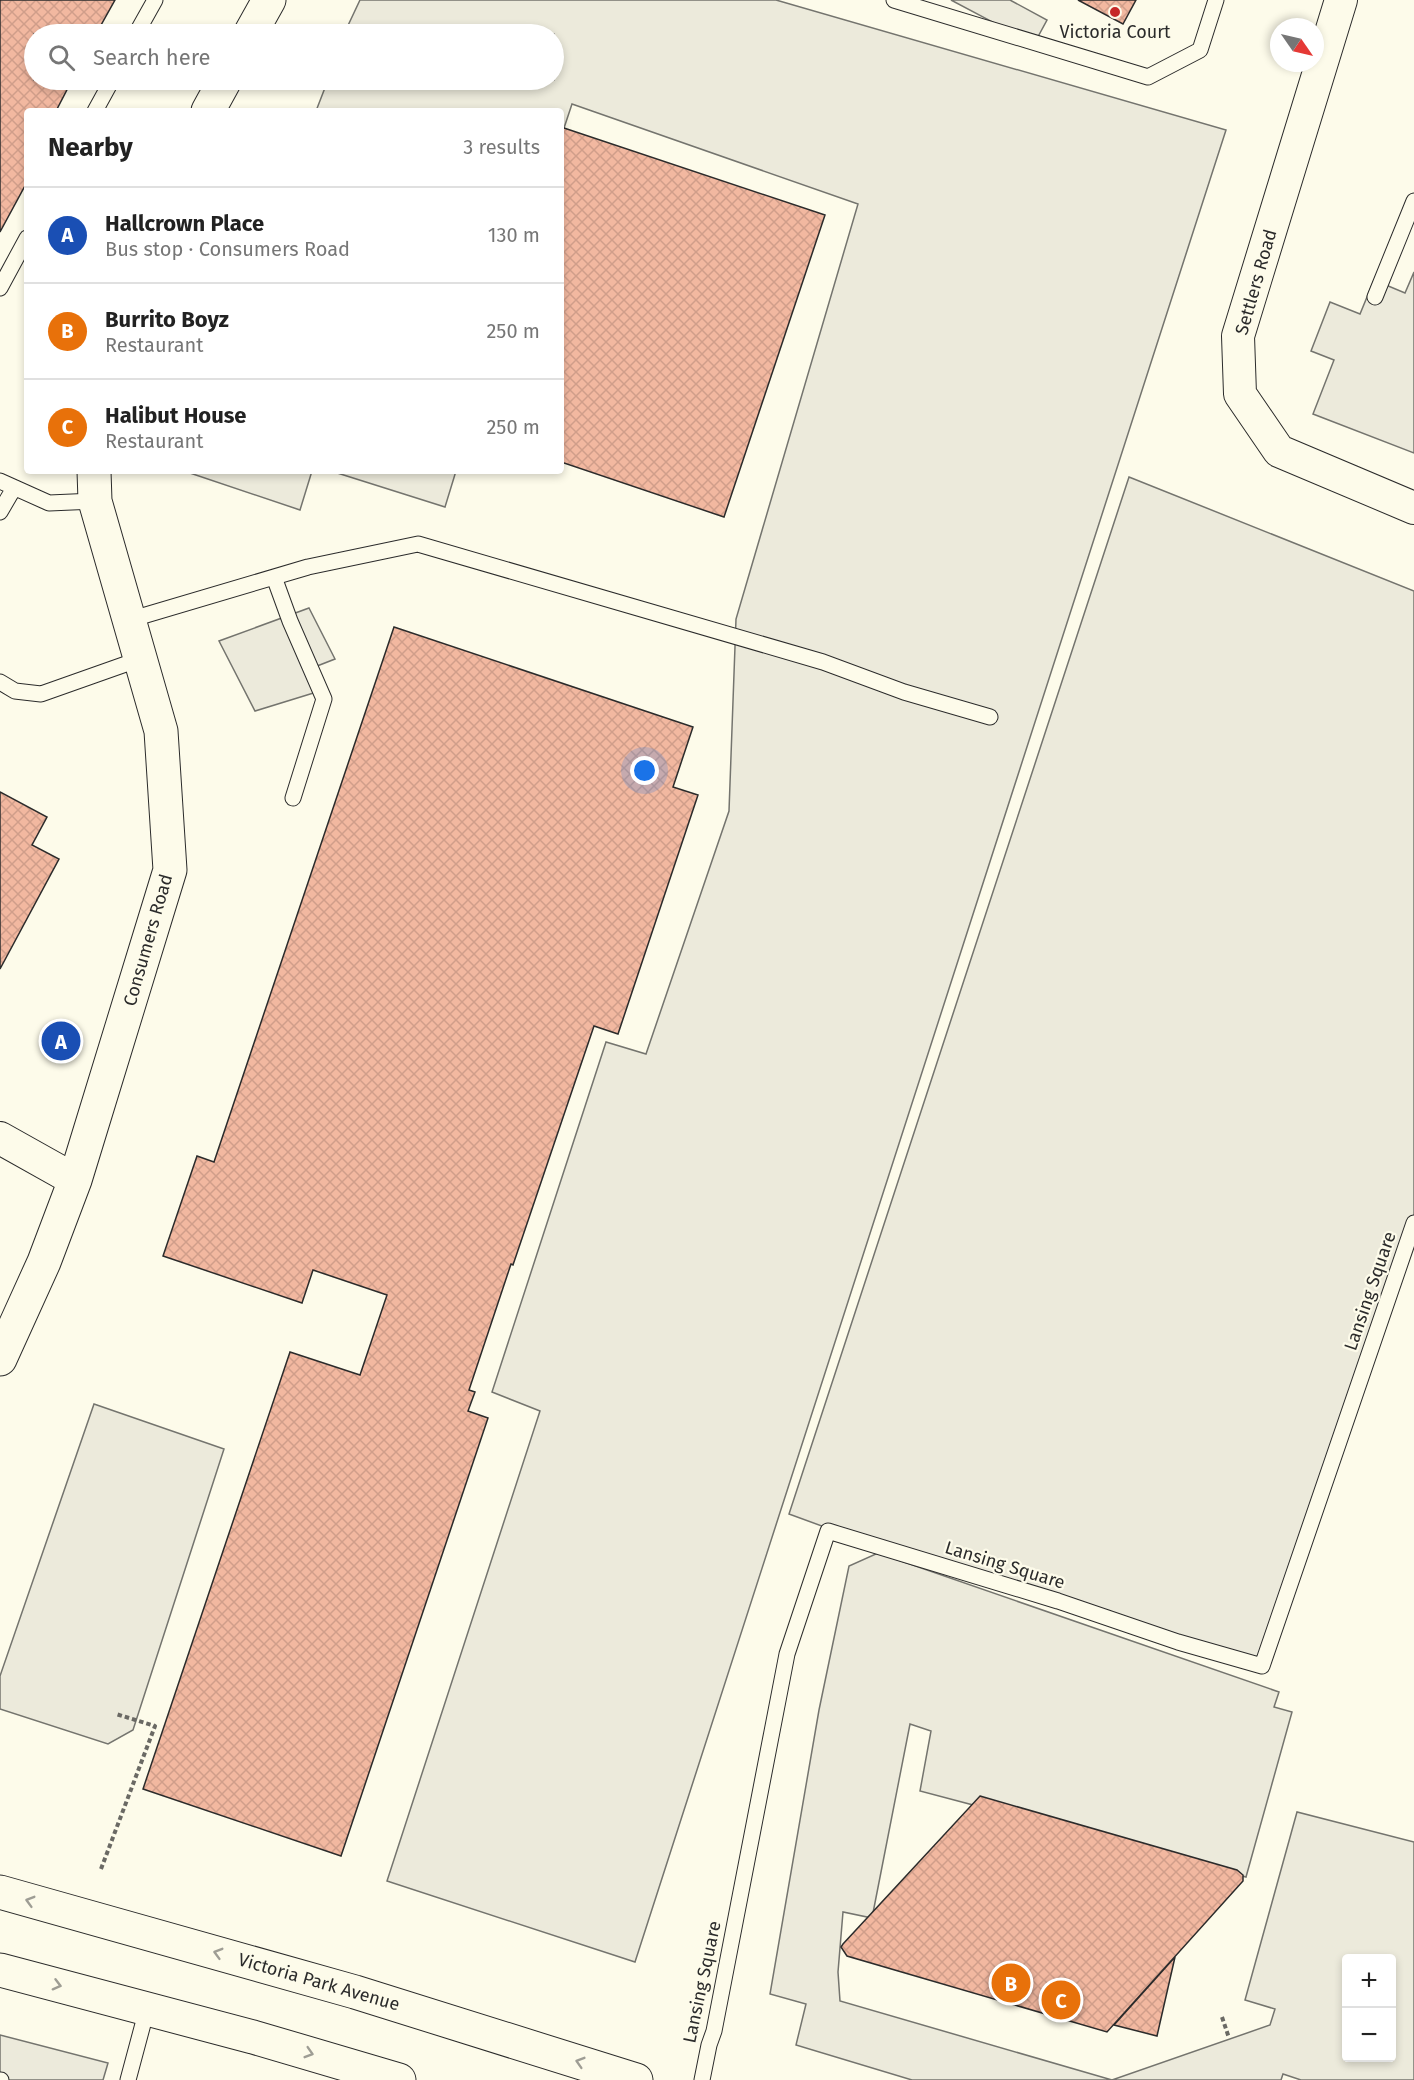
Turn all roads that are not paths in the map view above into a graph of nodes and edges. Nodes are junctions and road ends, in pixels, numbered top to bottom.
1 (155, 0) edge
2 (269, 0) edge
3 (894, 0) edge
4 (1216, 0) edge
5 (1341, 0) edge
6 (142, 24) edge
7 (256, 24) edge
8 (107, 90) edge
9 (220, 90) edge
10 (97, 108) edge
11 (210, 108) edge
12 (1414, 201) edge
13 (24, 244) edge
14 (0, 288) edge
15 (1375, 297) dead end
16 (7, 485) edge
17 (94, 486) edge
18 (1414, 508) edge
19 (0, 512) edge
20 (274, 577) junction
21 (129, 620) junction
22 (140, 659) junction
23 (0, 682) edge
24 (990, 717) dead end
25 (293, 798) dead end
26 (0, 1138) edge
27 (75, 1180) junction
28 (1414, 1223) edge
29 (3, 1343) edge
30 (0, 1892) edge
31 (0, 1970) edge
32 (147, 2009) junction
33 (128, 2080) edge
34 (399, 2080) edge
35 (636, 2080) edge
36 (702, 2080) edge

1 - 6 lane
2 - 7 main road
3 - 4 lane
5 - 18 street, Settlers Road
8 - 10 lane
9 - 11 main road
12 - 15 lane
13 - 14 lane
16 - 17 lane
16 - 19 lane
17 - 21 main road, Consumers Road
20 - 21 lane
20 - 24 lane
20 - 25 lane
21 - 22 main road, Consumers Road
22 - 23 lane
22 - 27 main road, Consumers Road
26 - 27 street
27 - 29 main road, Consumers Road
28 - 36 lane, Lansing Square
35 -> 30 main road, Victoria Park Avenue
31 -> 32 main road
32 - 33 lane
32 -> 34 main road

